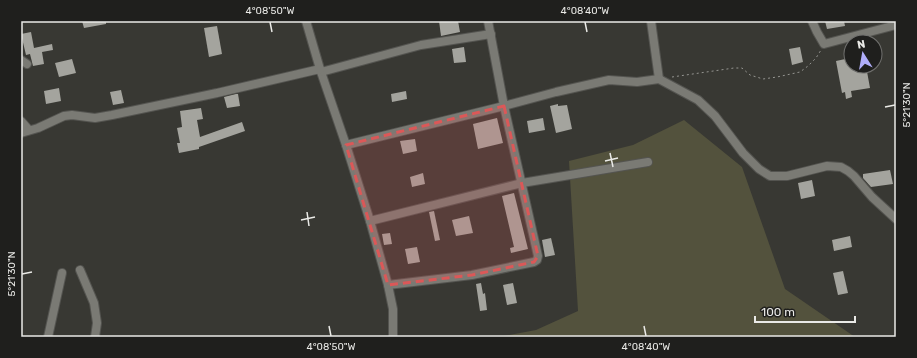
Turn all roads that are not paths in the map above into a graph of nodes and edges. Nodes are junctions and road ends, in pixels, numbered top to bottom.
1 (306, 21) edge
2 (488, 21) edge
3 (651, 21) edge
4 (812, 21) edge
5 (896, 25) edge
6 (491, 34) junction
7 (320, 71) junction
8 (659, 79) junction
9 (504, 106) junction
10 (21, 121) edge
11 (29, 130) junction
12 (21, 133) edge
13 (346, 145) junction
14 (648, 162) dead end
15 (522, 183) junction
16 (896, 219) edge
17 (370, 220) junction
18 (80, 270) dead end
19 (62, 273) dead end
20 (388, 285) junction
21 (48, 337) edge
22 (95, 337) edge
23 (393, 337) edge

1 - 7 street
2 - 6 street
3 - 8 street
4 - 5 street
6 - 7 street
6 - 9 street
7 - 11 street
7 - 13 street
8 - 9 street
8 - 16 street
9 - 13 street
9 - 15 street
10 - 11 street
11 - 12 street
13 - 17 street
14 - 15 street
15 - 17 street
15 - 20 street
17 - 20 street
18 - 22 street
19 - 21 street
20 - 23 street

